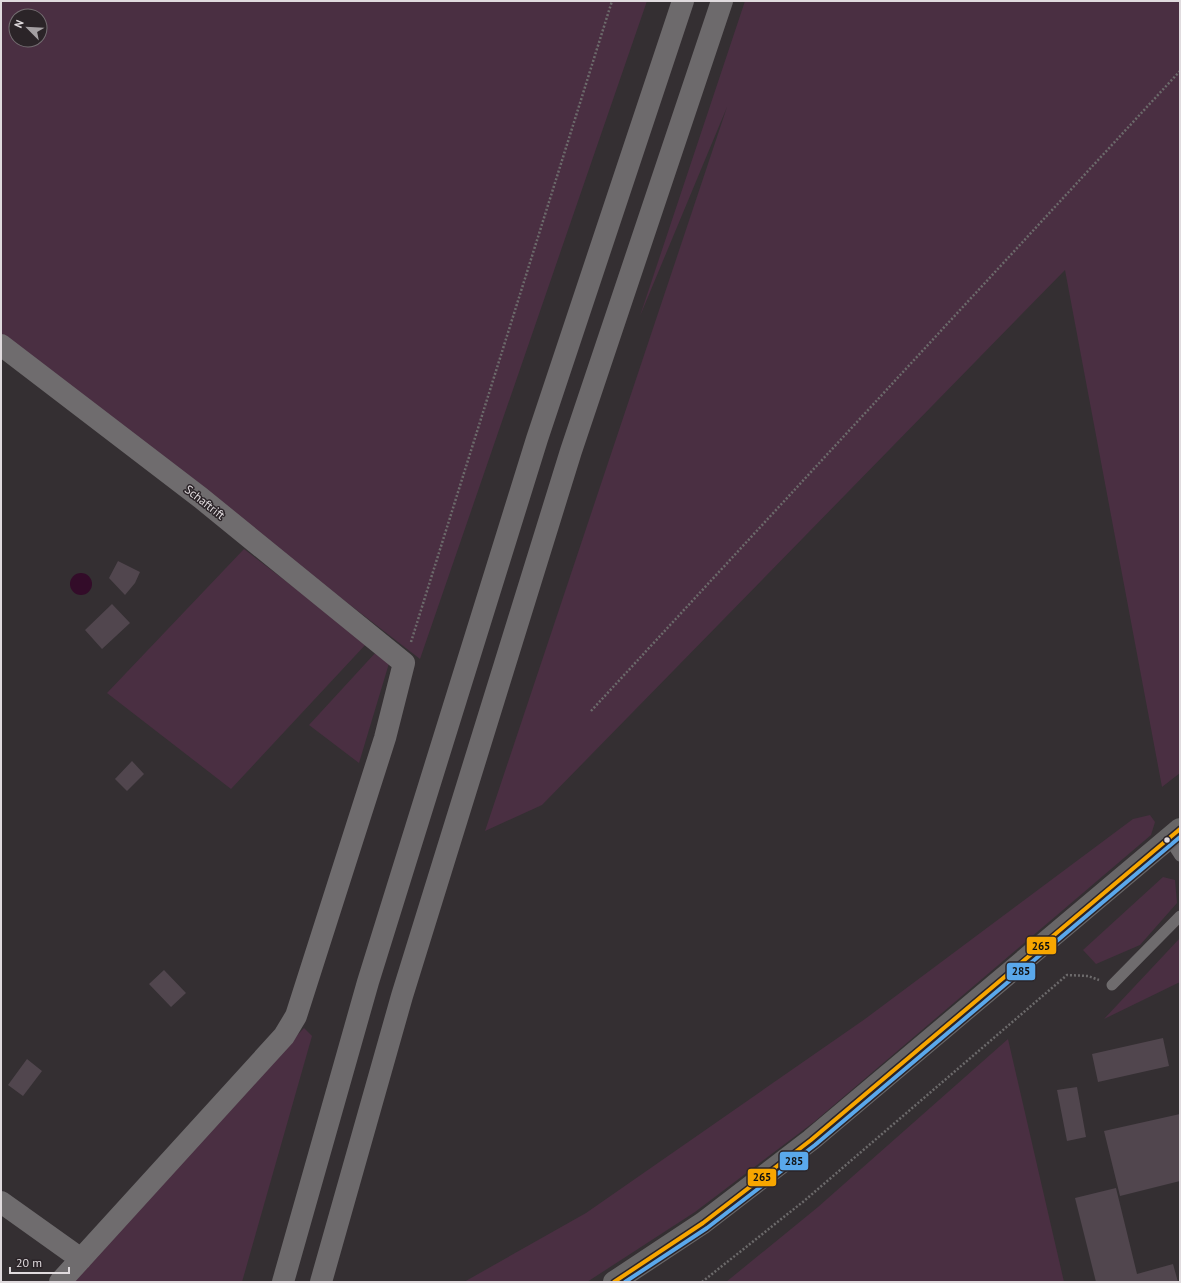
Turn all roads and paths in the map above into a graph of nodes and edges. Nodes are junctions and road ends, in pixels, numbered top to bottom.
1 (612, 1) edge
2 (683, 1) edge
3 (722, 1) edge
4 (1180, 71) edge
5 (1, 345) edge
6 (404, 663) junction
7 (591, 711) dead end
8 (1176, 841) edge
9 (1180, 916) edge
10 (1112, 985) joint
11 (1, 1202) edge
12 (81, 1259) junction
13 (60, 1282) edge
14 (283, 1282) edge
15 (321, 1282) edge
16 (614, 1282) edge
17 (702, 1282) edge

1 - 6 path
2 - 14 highway
3 - 15 highway
4 - 7 path
5 - 6 street, Schaftrift
6 - 12 street
8 - 16 street
9 - 10 lane
10 - 17 path
11 - 12 street
12 - 13 street

